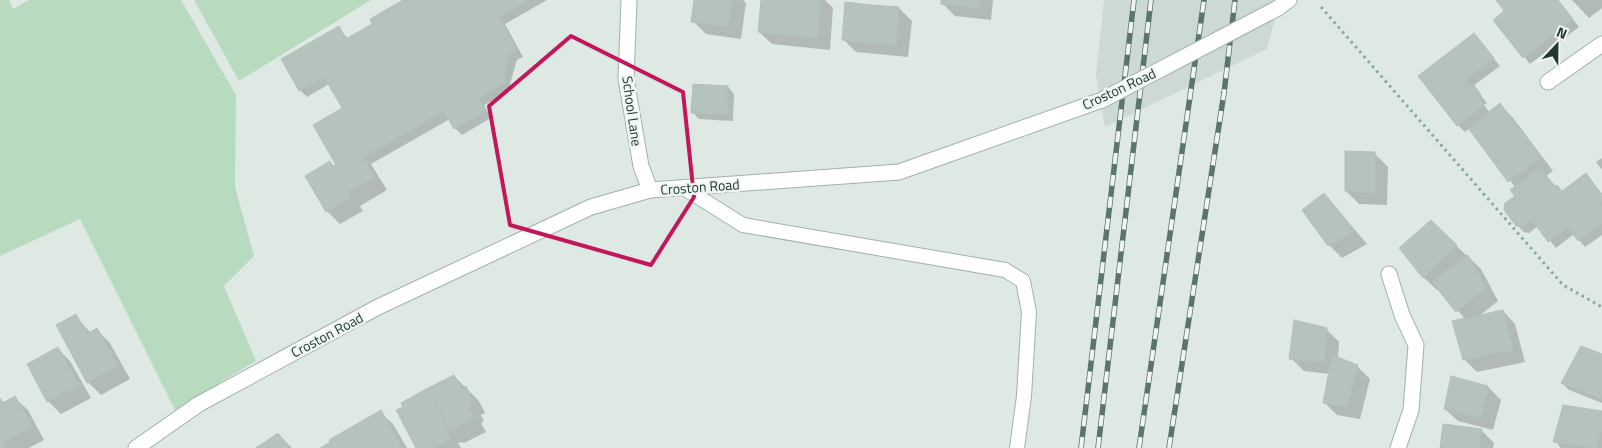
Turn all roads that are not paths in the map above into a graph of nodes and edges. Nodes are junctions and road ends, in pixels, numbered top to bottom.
1 (629, 0) edge
2 (1284, 4) edge
3 (1602, 44) edge
4 (1548, 82) dead end
5 (684, 188) junction
6 (650, 190) junction
7 (1389, 274) dead end
8 (136, 448) edge
9 (1017, 448) edge
10 (1398, 448) edge

1 - 6 street, School Lane
2 - 5 street, Croston Road, bridge
3 - 4 street
5 - 6 street, Croston Road
5 - 9 lane
6 - 8 street, Croston Road
7 - 10 street

